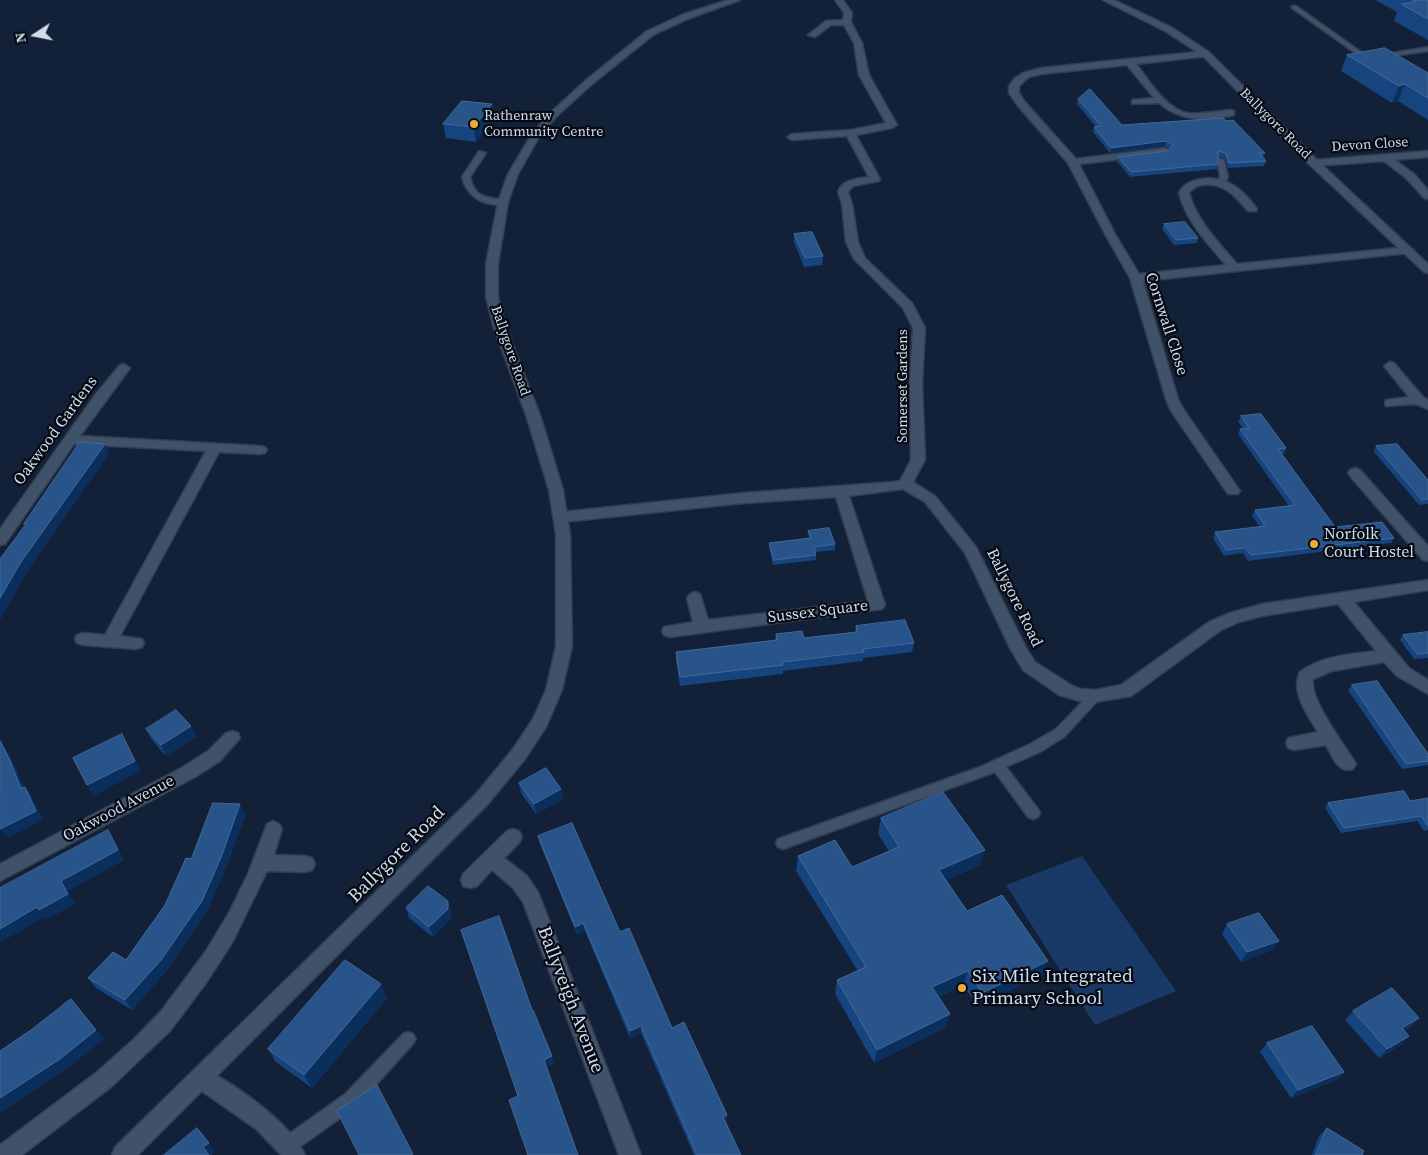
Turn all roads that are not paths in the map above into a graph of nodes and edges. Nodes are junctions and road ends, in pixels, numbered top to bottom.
1 (736, 0) edge
2 (840, 0) edge
3 (1107, 0) edge
4 (1294, 7) dead end
5 (847, 22) junction
6 (812, 35) dead end
7 (1428, 49) edge
8 (1206, 54) junction
9 (1129, 61) junction
10 (1162, 100) junction
11 (1135, 102) dead end
12 (1230, 113) dead end
13 (850, 133) junction
14 (792, 137) dead end
15 (1165, 152) edge
16 (482, 153) dead end
17 (1428, 154) edge
18 (1388, 158) junction
19 (1220, 160) edge
20 (1073, 162) junction
21 (1314, 163) junction
22 (1222, 182) junction
23 (1428, 196) edge
24 (503, 202) junction
25 (1252, 209) dead end
26 (1408, 250) junction
27 (1235, 268) junction
28 (1428, 270) edge
29 (1136, 278) junction
30 (1390, 366) dead end
31 (124, 368) dead end
32 (1392, 403) dead end
33 (1423, 403) edge
34 (71, 440) junction
35 (215, 447) junction
36 (260, 450) dead end
37 (1354, 472) dead end
38 (905, 484) junction
39 (1233, 491) dead end
40 (841, 492) junction
41 (562, 518) junction
42 (0, 540) edge
43 (1428, 556) edge
44 (1428, 585) edge
45 (696, 598) dead end
46 (1343, 599) junction
47 (702, 627) junction
48 (670, 631) dead end
49 (83, 639) dead end
50 (109, 641) junction
51 (136, 643) dead end
52 (1388, 656) junction
53 (1428, 688) edge
54 (1095, 696) junction
55 (232, 738) dead end
56 (1331, 738) junction
57 (1294, 743) dead end
58 (1348, 764) dead end
59 (997, 765) junction
60 (1033, 813) dead end
61 (273, 829) dead end
62 (512, 837) dead end
63 (783, 843) dead end
64 (490, 859) junction
65 (263, 863) junction
66 (306, 864) dead end
67 (0, 873) edge
68 (470, 880) dead end
69 (408, 1039) dead end
70 (200, 1078) junction
71 (291, 1150) edge
72 (4, 1155) edge
73 (123, 1155) edge
74 (630, 1155) edge

1 - 24 street, Ballygore Road
2 - 5 street
3 - 8 street, Ballygore Road
4 - 7 lane
5 - 6 street
5 - 13 street
8 - 9 street, Cornwall Close
8 - 21 street, Ballygore Road
9 - 10 street
9 - 20 street, Cornwall Close
10 - 11 street
10 - 12 street
13 - 14 street
13 - 38 street, Somerset Gardens
15 - 20 street
16 - 24 lane
17 - 18 street, Devon Close
18 - 21 street, Devon Close
18 - 23 street
19 - 22 lane
20 - 29 street, Cornwall Close
21 - 26 street, Ballygore Road
22 - 25 street
22 - 27 street
24 - 41 street, Ballygore Road
26 - 27 street
26 - 28 street, Ballygore Road
27 - 29 street
29 - 39 street, Cornwall Close
30 - 33 street
31 - 34 street, Oakwood Gardens
32 - 33 street
34 - 35 street
34 - 42 street, Oakwood Gardens
35 - 36 street
35 - 50 street
37 - 43 street
38 - 40 street
38 - 54 street, Ballygore Road
40 - 41 street
40 - 47 street, Sussex Square
41 - 70 street, Ballygore Road
44 - 46 street, Ballygore Road
45 - 47 street
46 - 52 street
46 - 54 street, Ballygore Road
47 - 48 street, Sussex Square
49 - 50 street
50 - 51 street
52 - 53 street
52 - 56 street
54 - 59 lane
55 - 67 street, Oakwood Avenue
56 - 57 street
56 - 58 street
59 - 60 lane
59 - 63 lane
61 - 65 street
62 - 64 street
64 - 68 street
64 - 74 street, Ballyveigh Avenue
65 - 66 street
65 - 72 street
69 - 71 lane
70 - 71 street
70 - 73 street, Ballygore Road

